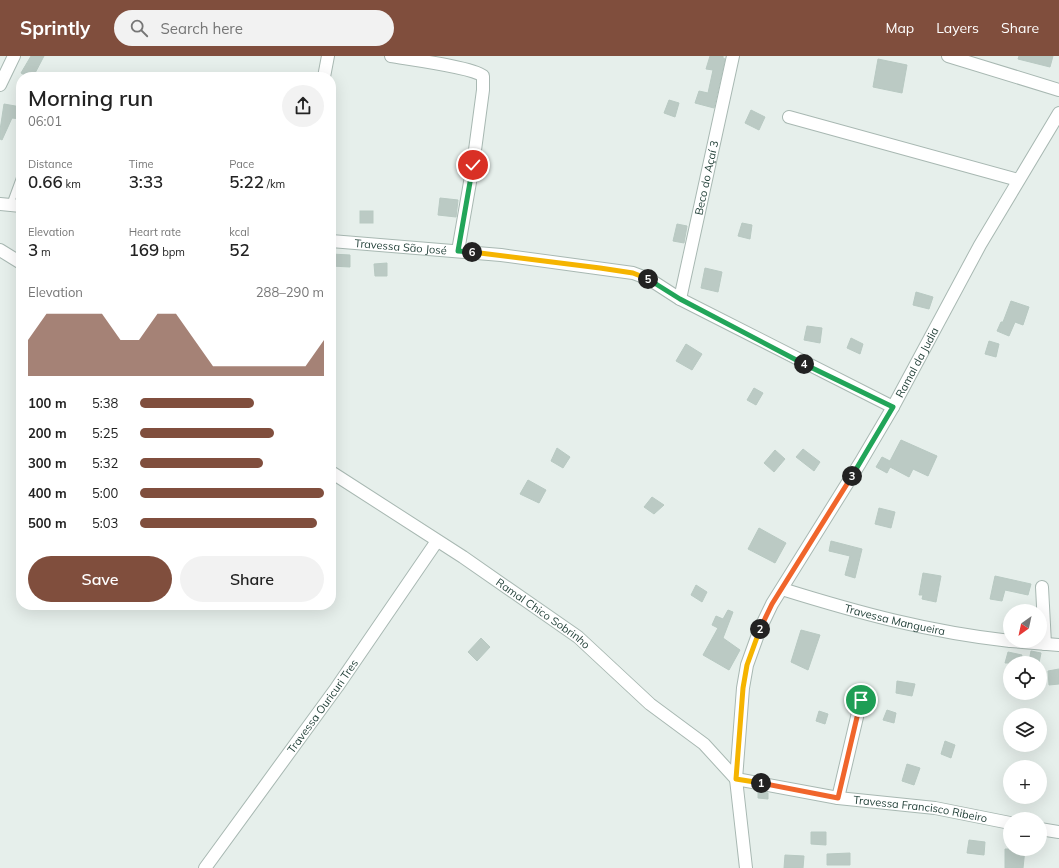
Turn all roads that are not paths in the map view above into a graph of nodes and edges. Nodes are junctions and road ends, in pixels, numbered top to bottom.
1 (14, 56) edge
2 (328, 56) edge
3 (391, 56) edge
4 (732, 56) edge
5 (948, 56) edge
6 (325, 72) edge
7 (0, 85) edge
8 (1059, 90) edge
9 (1059, 113) edge
10 (788, 117) dead end
11 (1018, 180) junction
12 (16, 189) edge
13 (10, 205) edge
14 (336, 241) edge
15 (0, 250) edge
16 (458, 251) junction
17 (16, 259) edge
18 (680, 299) junction
19 (893, 407) junction
20 (336, 475) edge
21 (438, 541) junction
22 (1042, 587) dead end
23 (782, 589) junction
24 (1043, 604) edge
25 (1003, 640) edge
26 (1047, 644) edge
27 (1059, 645) edge
28 (861, 700) dead end
29 (736, 779) junction
30 (838, 798) junction
31 (1003, 821) edge
32 (1047, 829) edge
33 (1059, 832) edge
34 (205, 868) edge
35 (746, 868) edge

1 - 7 street
2 - 6 street
3 - 16 street
4 - 18 street, Beco do Açaí 3
5 - 8 street
9 - 11 street, Ramal da Judia
10 - 11 street
11 - 19 street, Ramal da Judia
12 - 13 lane
14 - 16 street, Travessa São José
15 - 17 street
16 - 18 street, Travessa São José
18 - 19 street, Travessa São José
19 - 23 street, Ramal da Judia
20 - 21 street, Ramal Chico Sobrinho
21 - 29 street, Ramal Chico Sobrinho
21 - 34 street, Travessa Ouricuri Tres
22 - 24 street
23 - 25 street, Travessa Mangueira
23 - 29 street, Ramal da Judia
26 - 27 street, Travessa Mangueira
28 - 30 street
29 - 30 street, Travessa Francisco Ribeiro
29 - 35 street, Ramal da Judia
30 - 31 street, Travessa Francisco Ribeiro
32 - 33 street

